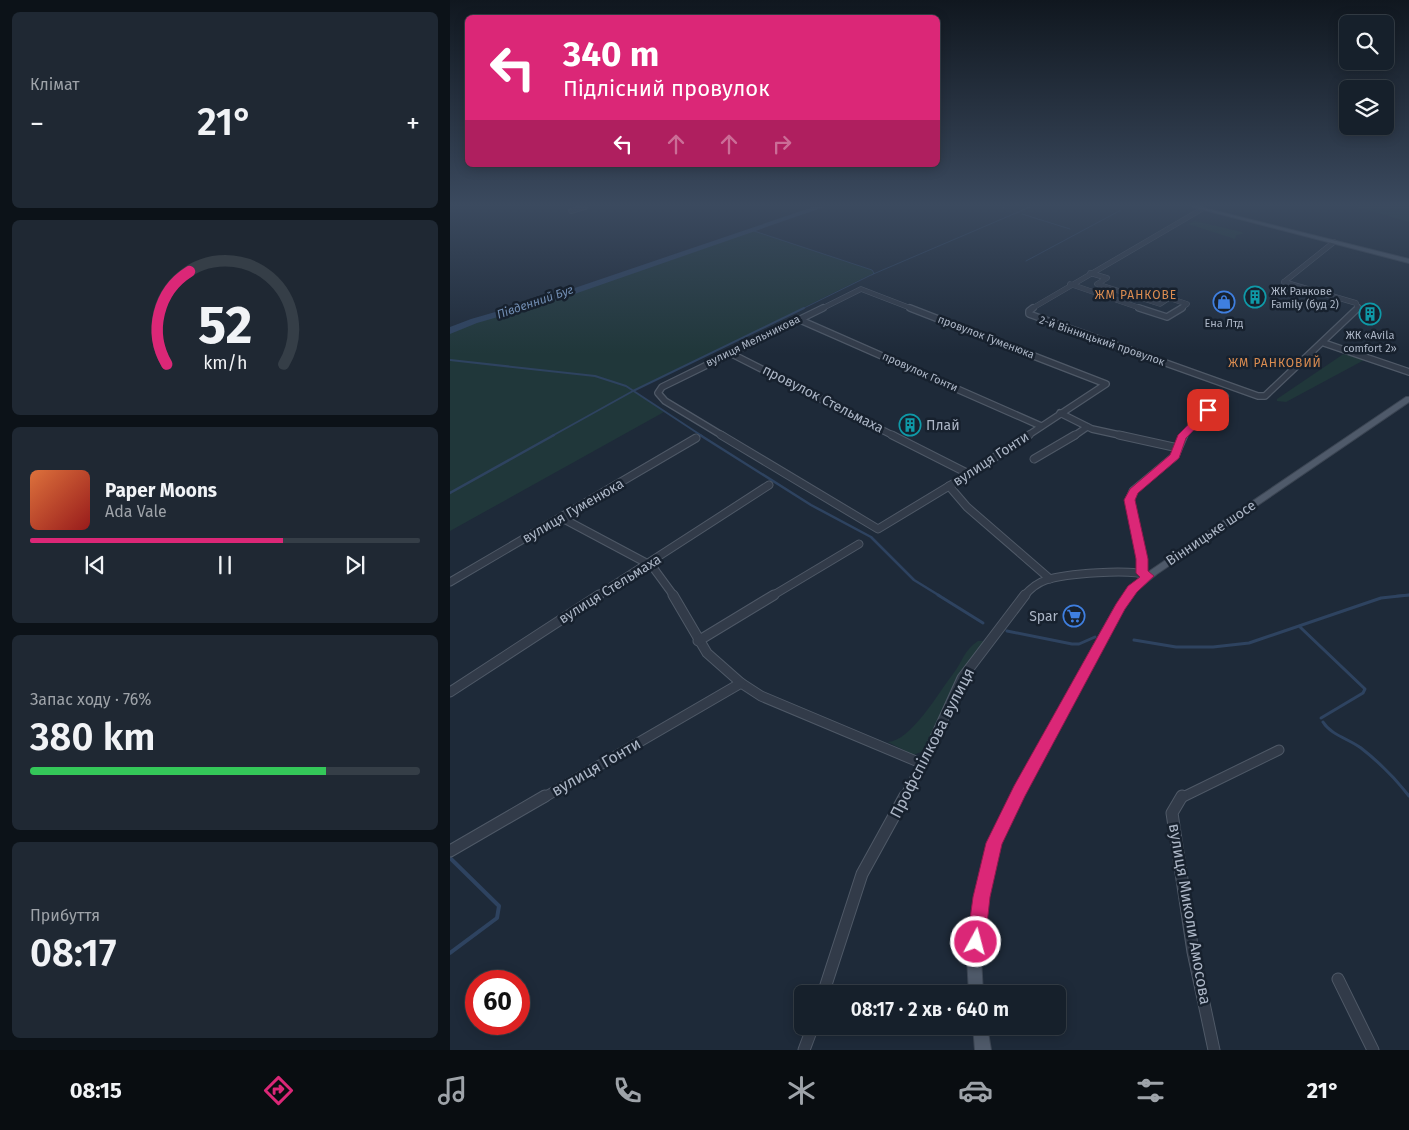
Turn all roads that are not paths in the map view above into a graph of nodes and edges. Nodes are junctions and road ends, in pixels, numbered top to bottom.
1 (1120, 256) edge
2 (1316, 256) edge
3 (1392, 256) edge
4 (1409, 260) edge
5 (1090, 273) junction
6 (1070, 284) junction
7 (861, 289) joint
8 (798, 319) junction
9 (1324, 342) junction
10 (730, 353) junction
11 (1409, 372) edge
12 (1102, 386) joint
13 (1225, 396) dead end
14 (1409, 399) edge
15 (1060, 414) junction
16 (1041, 426) junction
17 (1087, 427) junction
18 (696, 438) dead end
19 (1178, 448) junction
20 (1034, 459) dead end
21 (969, 474) junction
22 (769, 485) dead end
23 (949, 486) junction
24 (562, 518) junction
25 (878, 528) joint
26 (859, 544) dead end
27 (648, 565) junction
28 (1145, 574) junction
29 (1050, 579) junction
30 (450, 582) edge
31 (698, 641) junction
32 (741, 683) junction
33 (450, 692) edge
34 (1279, 750) dead end
35 (923, 764) junction
36 (450, 851) edge
37 (1338, 979) dead end
38 (826, 985) edge
39 (976, 985) edge
40 (810, 1035) edge
41 (981, 1035) edge
42 (804, 1050) edge
43 (983, 1050) edge
44 (1214, 1050) edge
45 (1373, 1050) edge

1 - 5 street, 2-й Вінницький провулок
2 - 9 street
3 - 4 main road
5 - 6 street, 2-й Вінницький провулок
5 - 6 street
6 - 9 street, 2-й Вінницький провулок
7 - 8 street, вулиця Мельникова
7 - 12 street, провулок Гуменюка
8 - 10 street, вулиця Мельникова
8 - 16 street, провулок Гонти
9 - 11 street
10 - 21 street, провулок Стельмаха
10 - 25 street, вулиця Мельникова
12 - 15 street, вулиця Гонти
13 - 19 street
14 - 28 main road, Вінницьке шосе
15 - 16 street, вулиця Гонти
15 - 17 street
16 - 21 street, вулиця Гонти
17 - 19 street
17 - 20 street
18 - 24 street, вулиця Гуменюка
19 - 28 street
21 - 23 street, вулиця Гонти
22 - 27 street, вулиця Стельмаха
23 - 25 street, вулиця Гонти
23 - 29 street
24 - 27 street
24 - 30 street, вулиця Гуменюка
26 - 31 street
27 - 31 street
27 - 33 street, вулиця Стельмаха
28 - 29 street, Профспілкова вулиця
28 - 39 main road, Вінницьке шосе
29 - 35 street, Профспілкова вулиця
31 - 32 street
32 - 35 street
32 - 36 street, вулиця Гонти
34 - 44 street, вулиця Миколи Амосова
35 - 38 street, Профспілкова вулиця
37 - 45 street
40 - 42 street
41 - 43 main road

